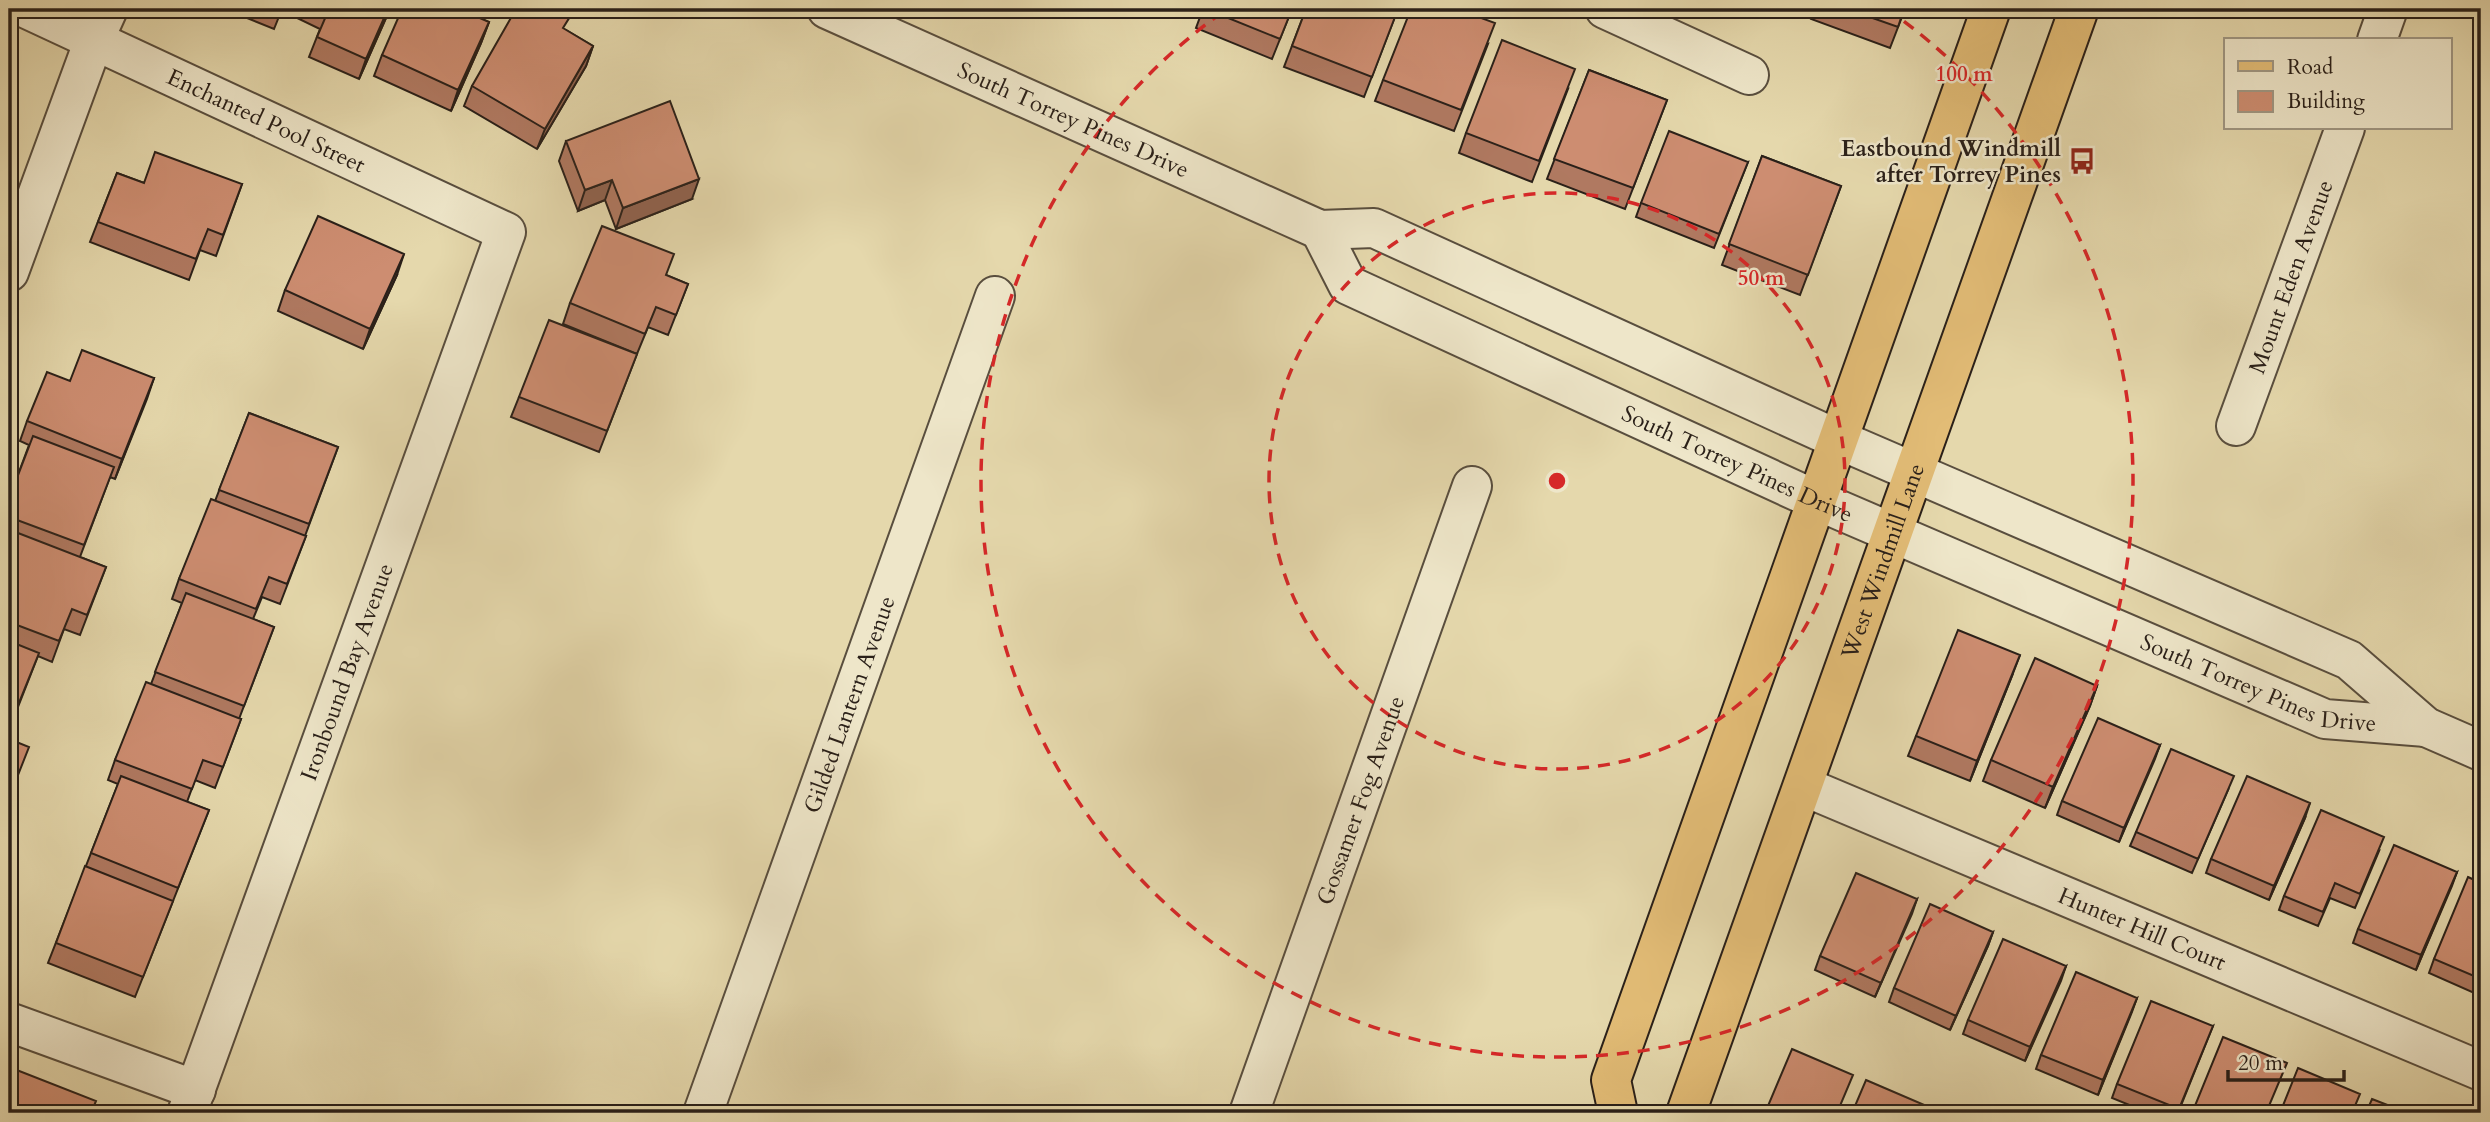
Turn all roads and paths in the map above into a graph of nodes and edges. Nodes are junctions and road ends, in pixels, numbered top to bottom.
1 (27, 9) edge
2 (827, 9) edge
3 (1605, 9) edge
4 (1991, 9) edge
5 (2079, 9) edge
6 (2388, 9) edge
7 (101, 24) edge
8 (2378, 38) edge
9 (1749, 75) dead end
10 (2344, 130) edge
11 (1320, 230) junction
12 (506, 232) joint
13 (9, 272) edge
14 (995, 296) dead end
15 (2236, 426) dead end
16 (1837, 439) junction
17 (1913, 473) junction
18 (1472, 486) dead end
19 (1816, 500) junction
20 (1893, 533) junction
21 (2426, 727) junction
22 (2481, 751) edge
23 (1803, 786) junction
24 (9, 1022) edge
25 (2481, 1072) edge
26 (192, 1101) edge
27 (703, 1113) edge
28 (1249, 1113) edge
29 (1618, 1113) edge
30 (1686, 1113) edge

1 - 7 street, Enchanted Pool Street
2 - 11 street, South Torrey Pines Drive
3 - 9 street
4 - 16 main road
5 - 17 main road, West Windmill Lane
6 - 8 street
7 - 12 street, Enchanted Pool Street
7 - 13 street
10 - 15 street, Mount Eden Avenue
11 - 16 street, South Torrey Pines Drive
11 - 19 street, South Torrey Pines Drive
12 - 26 street, Ironbound Bay Avenue
14 - 27 street, Gilded Lantern Avenue
16 - 17 street, South Torrey Pines Drive
16 - 19 main road
17 - 20 main road, West Windmill Lane
17 - 21 street, South Torrey Pines Drive
18 - 28 street, Gossamer Fog Avenue
19 - 20 street, South Torrey Pines Drive
19 - 29 main road
20 - 21 street, South Torrey Pines Drive
20 - 23 main road, West Windmill Lane
21 - 22 street, South Torrey Pines Drive
23 - 25 street, Hunter Hill Court
23 - 30 main road, West Windmill Lane
24 - 26 street

